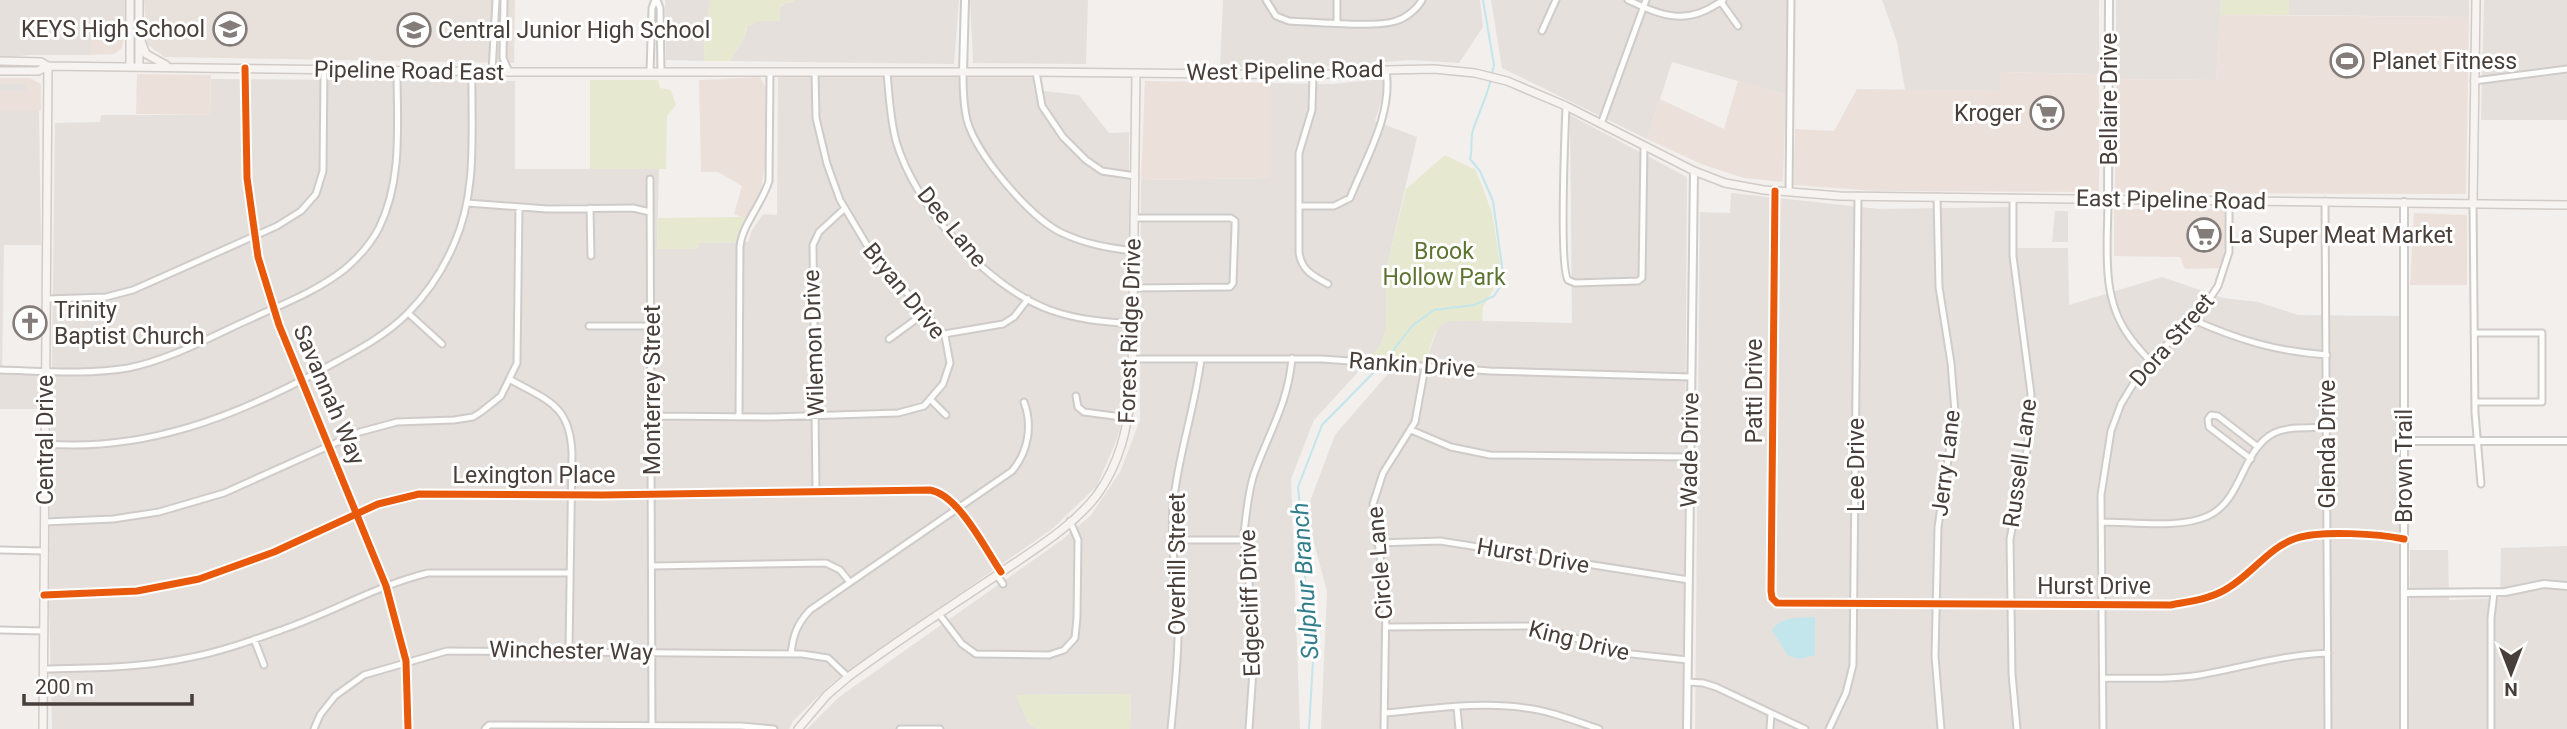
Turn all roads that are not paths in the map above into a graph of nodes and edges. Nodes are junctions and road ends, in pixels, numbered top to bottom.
1 (496, 0) edge
2 (505, 0) edge
3 (656, 0) edge
4 (965, 0) edge
5 (1266, 0) edge
6 (1338, 0) edge
7 (1556, 0) edge
8 (1628, 0) edge
9 (1646, 0) edge
10 (1791, 0) edge
11 (2109, 0) edge
12 (2476, 0) edge
13 (1722, 1) edge
14 (1421, 2) edge
15 (130, 3) edge
16 (139, 3) edge
17 (1644, 7) junction
18 (1337, 22) junction
19 (1738, 26) dead end
20 (1542, 32) dead end
21 (139, 37) junction
22 (0, 61) edge
23 (48, 66) junction
24 (134, 67) junction
25 (177, 68) junction
26 (245, 68) junction
27 (1386, 69) junction
28 (2567, 69) edge
29 (324, 70) junction
30 (0, 71) edge
31 (397, 71) junction
32 (472, 72) junction
33 (492, 72) junction
34 (509, 72) junction
35 (650, 72) junction
36 (661, 72) junction
37 (770, 72) junction
38 (815, 72) junction
39 (887, 72) junction
40 (963, 72) junction
41 (1036, 72) junction
42 (1136, 73) junction
43 (1313, 75) junction
44 (2474, 81) junction
45 (1566, 106) junction
46 (1601, 124) junction
47 (1644, 146) junction
48 (1694, 171) junction
49 (1135, 176) junction
50 (650, 179) dead end
51 (1775, 191) junction
52 (1789, 191) junction
53 (1858, 196) junction
54 (1937, 197) junction
55 (2013, 198) junction
56 (2108, 199) junction
57 (2229, 200) junction
58 (2325, 201) junction
59 (2404, 202) junction
60 (467, 203) junction
61 (2473, 203) junction
62 (2567, 205) edge
63 (1299, 206) junction
64 (519, 208) junction
65 (590, 208) junction
66 (845, 208) junction
67 (650, 212) junction
68 (1135, 218) junction
69 (254, 236) junction
70 (1134, 251) junction
71 (591, 256) dead end
72 (1328, 284) dead end
73 (1134, 288) junction
74 (47, 299) junction
75 (1028, 299) junction
76 (274, 308) junction
77 (926, 312) junction
78 (408, 313) junction
79 (2191, 319) junction
80 (1134, 324) junction
81 (589, 326) dead end
82 (652, 326) junction
83 (2474, 333) junction
84 (944, 334) junction
85 (889, 339) dead end
86 (442, 344) dead end
87 (2327, 355) junction
88 (1292, 358) junction
89 (1133, 359) junction
90 (1200, 359) junction
91 (2150, 361) junction
92 (1425, 367) junction
93 (0, 370) edge
94 (46, 371) junction
95 (1691, 377) junction
96 (302, 380) junction
97 (511, 380) junction
98 (1076, 396) dead end
99 (931, 400) junction
100 (1024, 402) dead end
101 (2475, 402) junction
102 (946, 415) dead end
103 (652, 416) junction
104 (817, 416) junction
105 (739, 417) junction
106 (1129, 418) junction
107 (2327, 427) junction
108 (1410, 430) junction
109 (2404, 441) junction
110 (2478, 441) junction
111 (2567, 441) edge
112 (46, 444) junction
113 (330, 445) junction
114 (2258, 447) junction
115 (1690, 457) junction
116 (2251, 459) junction
117 (2481, 484) dead end
118 (816, 491) junction
119 (652, 494) junction
120 (571, 495) junction
121 (958, 509) junction
122 (358, 513) junction
123 (45, 522) junction
124 (1070, 522) junction
125 (2101, 522) junction
126 (2328, 535) junction
127 (1172, 540) junction
128 (1245, 540) junction
129 (2404, 540) junction
130 (1377, 543) junction
131 (0, 551) edge
132 (45, 551) junction
133 (652, 566) junction
134 (570, 573) junction
135 (999, 574) junction
136 (1689, 580) junction
137 (849, 581) junction
138 (1003, 584) dead end
139 (386, 586) junction
140 (2567, 586) edge
141 (1771, 591) joint
142 (2404, 593) junction
143 (2494, 593) junction
144 (44, 595) junction
145 (1855, 604) junction
146 (1935, 604) junction
147 (2010, 605) junction
148 (2103, 605) junction
149 (939, 614) junction
150 (1385, 627) junction
151 (0, 630) edge
152 (44, 631) junction
153 (254, 639) junction
154 (569, 651) junction
155 (652, 652) junction
156 (2328, 653) junction
157 (791, 654) junction
158 (1688, 660) junction
159 (406, 661) junction
160 (264, 666) dead end
161 (44, 669) junction
162 (848, 677) junction
163 (2103, 678) junction
164 (1688, 682) junction
165 (1457, 708) junction
166 (1385, 713) junction
167 (1771, 713) junction
168 (652, 726) junction
169 (43, 729) edge
170 (314, 729) edge
171 (408, 729) edge
172 (485, 729) edge
173 (774, 729) edge
174 (798, 729) edge
175 (900, 729) edge
176 (940, 729) edge
177 (1171, 729) edge
178 (1249, 729) edge
179 (1384, 729) edge
180 (1459, 729) edge
181 (1599, 729) edge
182 (1687, 729) edge
183 (1770, 729) edge
184 (1805, 729) edge
185 (1829, 729) edge
186 (1941, 729) edge
187 (2017, 729) edge
188 (2103, 729) edge
189 (2328, 729) edge
190 (2404, 729) edge
191 (2491, 729) edge

1 - 33 street
2 - 34 street
3 - 35 street
3 - 36 street
4 - 40 street
5 - 18 street
6 - 18 street
7 - 20 street
8 - 17 street
9 - 17 street
10 - 52 street
11 - 56 street, Bellaire Drive
12 - 44 main road
13 - 17 street
13 - 19 street
14 - 18 street
15 - 16 main road
15 - 24 main road
16 - 21 main road
17 - 46 street
21 - 24 main road
21 - 25 main road
22 - 23 main road
23 - 24 main road, Pipeline Road East
23 - 30 main road
23 - 74 main road, Central Drive
24 - 25 main road, Pipeline Road East
25 - 26 main road, Pipeline Road East
26 - 29 main road, Pipeline Road East
26 - 69 street, Savannah Way
27 - 43 main road, West Pipeline Road
27 - 45 main road, West Pipeline Road
27 - 63 street
28 - 44 street
29 - 31 main road, Pipeline Road East
29 - 69 street
31 - 32 main road, Pipeline Road East
31 - 76 street
32 - 33 main road, Pipeline Road East
32 - 60 street
33 - 34 main road, Pipeline Road East
34 - 35 main road, Pipeline Road East
35 - 36 main road, Pipeline Road East
36 - 37 main road, Pipeline Road East
37 - 38 main road, West Pipeline Road
37 - 105 street
38 - 39 main road, West Pipeline Road
38 - 66 street, Bryan Drive
39 - 40 main road, West Pipeline Road
39 - 75 street, Dee Lane
40 - 41 main road, West Pipeline Road
40 - 70 street
41 - 42 main road, West Pipeline Road
41 - 49 street
42 - 43 main road, West Pipeline Road
42 - 49 main road, Forest Ridge Drive
43 - 63 street
44 - 61 main road
45 - 46 main road, West Pipeline Road
45 - 47 street
46 - 47 main road, West Pipeline Road
47 - 48 main road, West Pipeline Road
48 - 51 main road, West Pipeline Road
48 - 95 street, Wade Drive
49 - 68 main road, Forest Ridge Drive
50 - 67 street, Monterrey Street
51 - 52 main road, East Pipeline Road
51 - 141 street, Patti Drive
52 - 53 main road, East Pipeline Road
53 - 54 main road, East Pipeline Road
53 - 145 street, Lee Drive
54 - 55 main road, East Pipeline Road
54 - 146 street, Jerry Lane
55 - 56 main road, East Pipeline Road
55 - 147 street, Russell Lane
56 - 57 main road, East Pipeline Road
56 - 91 street
57 - 58 main road, East Pipeline Road
57 - 79 street, Dora Street
58 - 59 main road, East Pipeline Road
58 - 87 street, Glenda Drive
59 - 61 main road, East Pipeline Road
59 - 109 street, Brown Trail
60 - 64 street
60 - 78 street
61 - 62 main road, East Pipeline Road
61 - 83 street
63 - 72 street
64 - 65 street
64 - 97 street
65 - 67 street
65 - 71 street
66 - 77 street, Bryan Drive
66 - 104 street, Wilemon Drive
67 - 82 street, Monterrey Street
68 - 70 main road, Forest Ridge Drive
68 - 73 street
69 - 74 street
69 - 76 street, Savannah Way
70 - 73 main road, Forest Ridge Drive
73 - 80 main road, Forest Ridge Drive
74 - 94 main road, Central Drive
75 - 80 street, Dee Lane
75 - 84 street
76 - 94 street
76 - 96 street, Savannah Way
77 - 84 street, Bryan Drive
77 - 85 street
78 - 86 street
78 - 96 street
79 - 87 street
79 - 91 street, Dora Street
80 - 89 main road, Forest Ridge Drive
81 - 82 street
82 - 103 street, Monterrey Street
83 - 101 street
83 - 101 street
84 - 99 street, Bryan Drive
87 - 107 street, Glenda Drive
88 - 90 street, Rankin Drive
88 - 92 street, Rankin Drive
88 - 128 street, Edgecliff Drive
89 - 90 street, Rankin Drive
89 - 106 main road, Forest Ridge Drive
90 - 127 street, Overhill Street
91 - 125 street, Dora Street
92 - 95 street, Rankin Drive
92 - 108 street, Circle Lane
93 - 94 street
94 - 112 main road, Central Drive
95 - 115 street, Wade Drive
96 - 112 street
96 - 113 street, Savannah Way
97 - 113 street
97 - 120 street
98 - 106 street
99 - 102 street
99 - 104 street
100 - 121 street
101 - 110 street
103 - 105 street
103 - 119 street, Monterrey Street
104 - 105 street
104 - 118 street, Wilemon Drive
106 - 124 main road, Forest Ridge Drive
107 - 114 street
107 - 126 street, Glenda Drive
108 - 115 street
108 - 130 street, Circle Lane
109 - 110 street
109 - 129 street, Brown Trail
110 - 111 street
110 - 117 street
112 - 123 main road, Central Drive
113 - 122 street, Savannah Way
113 - 123 street
114 - 116 street
114 - 116 street
115 - 136 street, Wade Drive
116 - 125 street
118 - 119 street, Lexington Place
118 - 121 street, Lexington Place
119 - 120 street, Lexington Place
119 - 133 street, Monterrey Street
120 - 122 street, Lexington Place
120 - 134 street
121 - 135 street, Lexington Place
121 - 137 street
122 - 139 street, Savannah Way
122 - 144 street, Lexington Place
123 - 132 main road, Central Drive
124 - 135 main road, Forest Ridge Drive
124 - 149 street
125 - 148 street, Dora Street
126 - 129 street, Hurst Drive
126 - 148 street, Hurst Drive
126 - 156 street, Glenda Drive
127 - 128 street
127 - 177 street, Overhill Street
128 - 178 street, Edgecliff Drive
129 - 142 street, Brown Trail
130 - 136 street, Hurst Drive
130 - 150 street, Circle Lane
131 - 132 street
132 - 144 main road, Central Drive
133 - 137 street
133 - 155 street, Monterrey Street
134 - 139 street
134 - 154 street
135 - 138 street, Lexington Place
135 - 149 main road, Forest Ridge Drive
136 - 158 street, Wade Drive
137 - 157 street
139 - 153 street
139 - 159 street, Savannah Way
140 - 143 street
141 - 145 street, Hurst Drive
142 - 143 street
142 - 190 street, Brown Trail
143 - 191 street
144 - 152 main road, Central Drive
145 - 146 street, Hurst Drive
145 - 185 street, Lee Drive
146 - 147 street, Hurst Drive
146 - 186 street, Jerry Lane
147 - 148 street, Hurst Drive
147 - 187 street, Russell Lane
148 - 163 street, Dora Street
149 - 162 main road, Forest Ridge Drive
150 - 158 street, King Drive
150 - 166 street, Circle Lane
151 - 152 street
152 - 161 main road, Central Drive
153 - 160 street
153 - 161 street
154 - 155 street, Winchester Way
154 - 159 street, Winchester Way
155 - 157 street, Winchester Way
155 - 168 street, Monterrey Street
156 - 163 street
156 - 189 street, Glenda Drive
157 - 162 street, Winchester Way
158 - 164 street, Wade Drive
159 - 170 street, Winchester Way
159 - 171 street, Savannah Way
161 - 169 main road, Central Drive
162 - 174 main road, Forest Ridge Drive
163 - 188 street, Dora Street
164 - 167 street
164 - 182 street, Wade Drive
165 - 166 street
165 - 180 street
165 - 181 street
166 - 179 street, Circle Lane
167 - 183 street
167 - 184 street
168 - 172 street
168 - 173 street
175 - 176 street

